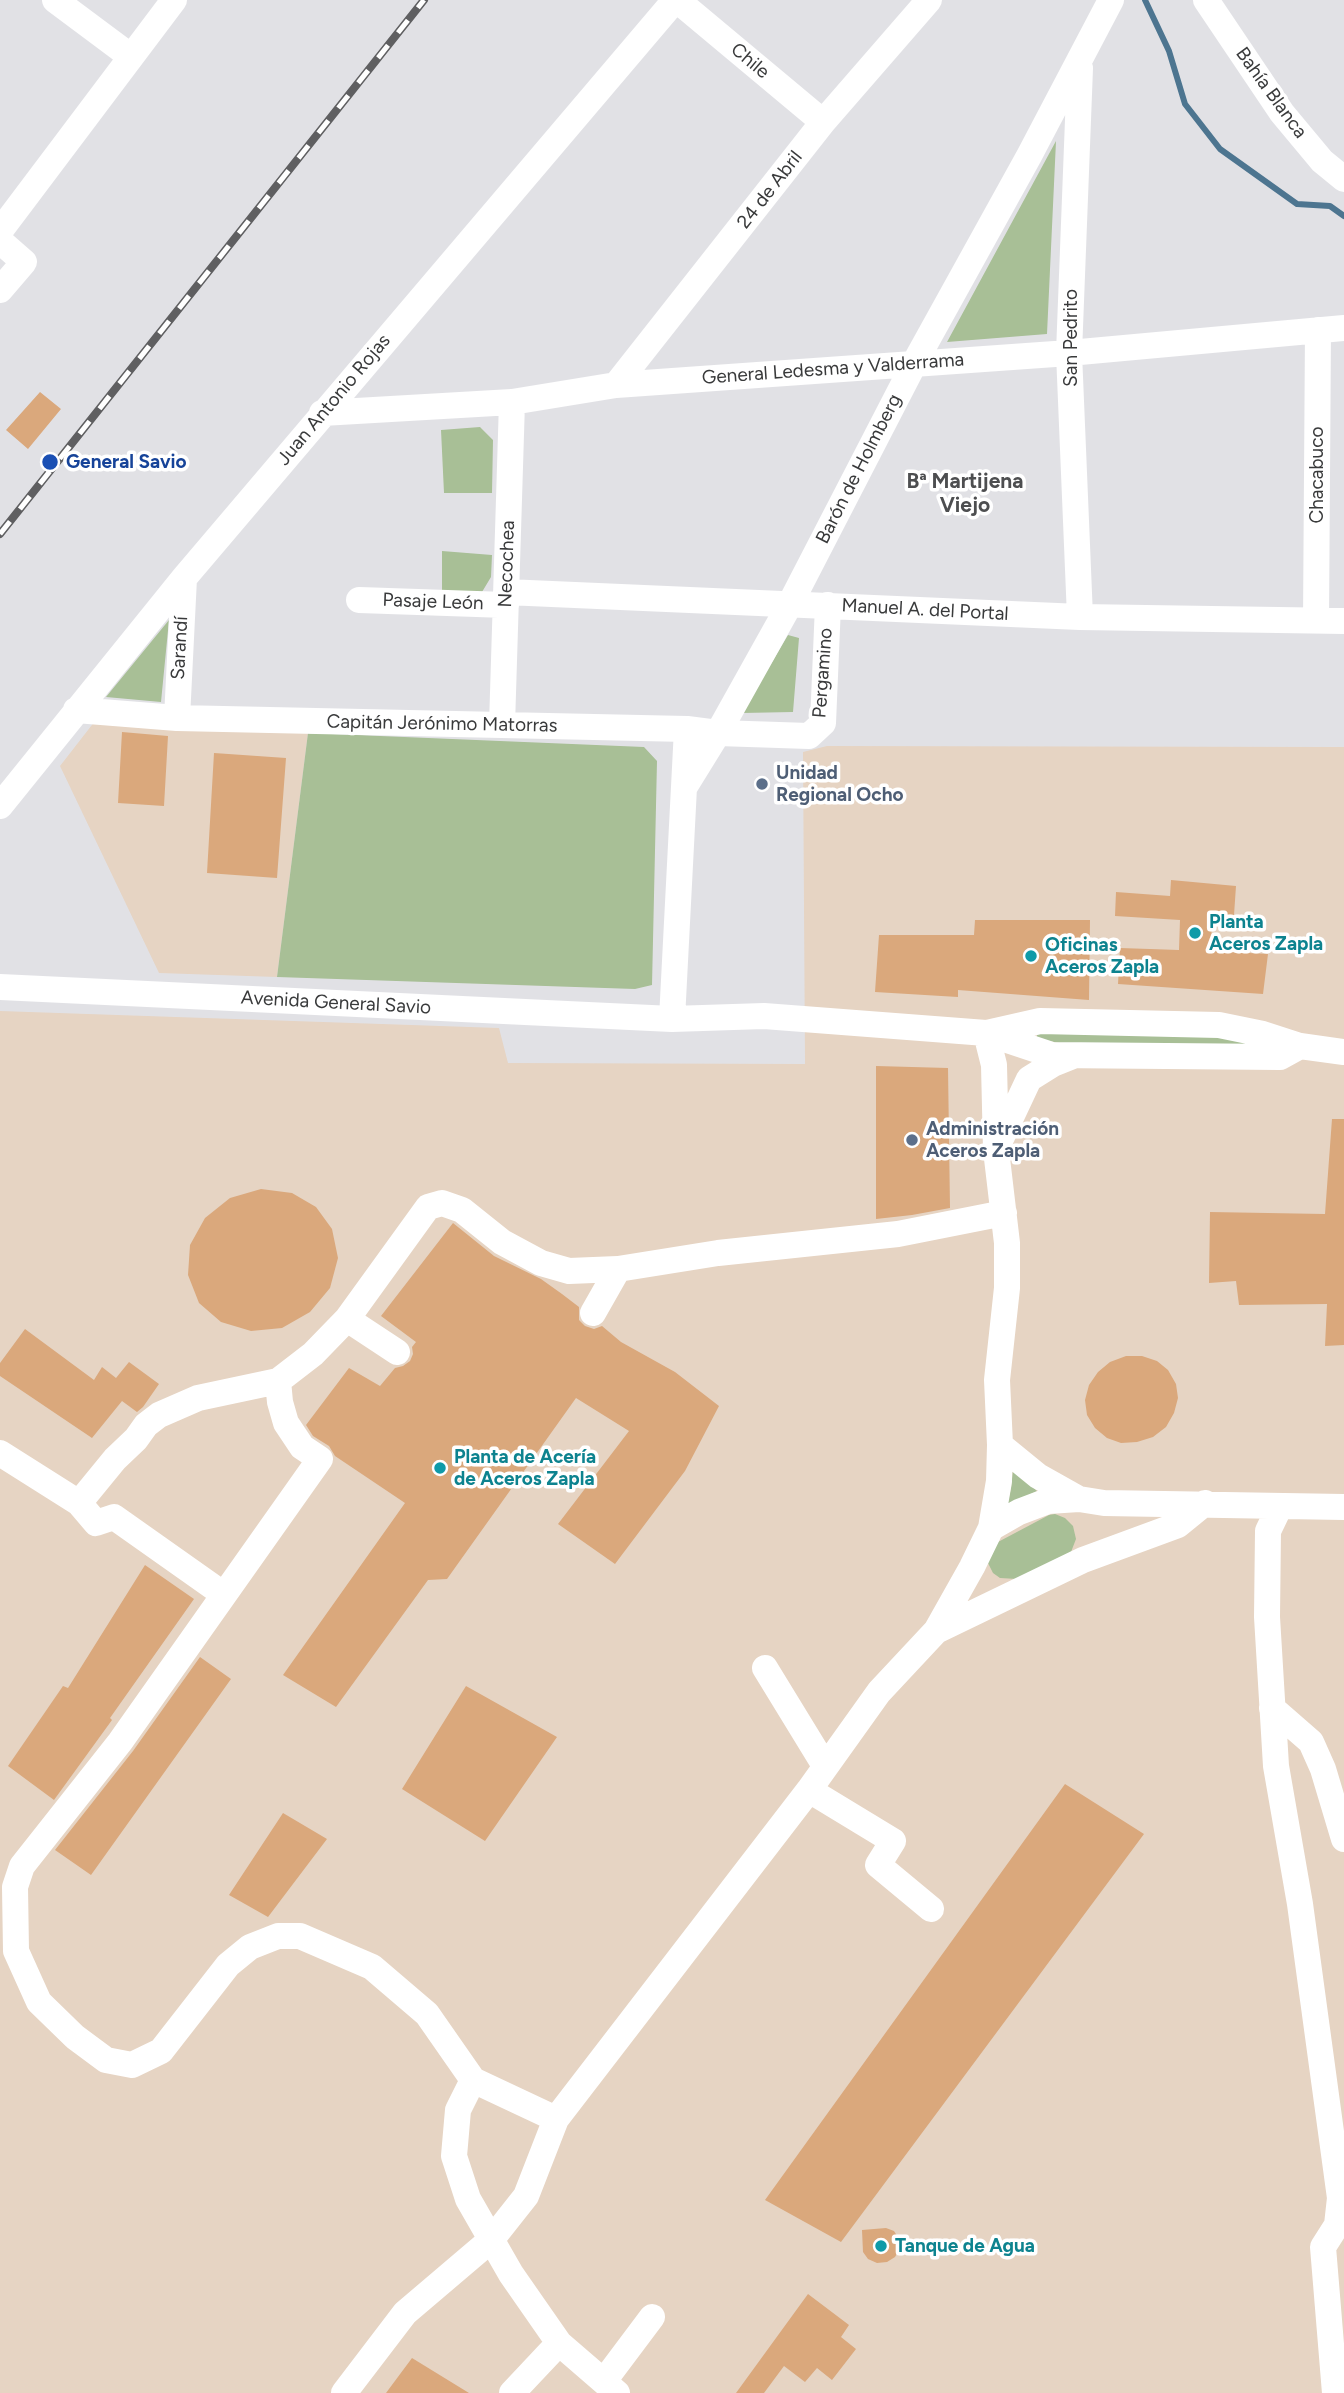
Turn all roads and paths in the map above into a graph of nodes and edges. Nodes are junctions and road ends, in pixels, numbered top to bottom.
1 (55, 0) edge
2 (174, 0) edge
3 (676, 0) edge
4 (929, 0) edge
5 (1111, 0) edge
6 (1206, 0) edge
7 (130, 57) junction
8 (1080, 59) junction
9 (823, 122) junction
10 (1344, 180) edge
11 (0, 230) edge
12 (0, 241) edge
13 (0, 290) edge
14 (1331, 329) edge
15 (1069, 353) junction
16 (915, 362) junction
17 (616, 385) junction
18 (512, 402) junction
19 (322, 413) junction
20 (184, 578) junction
21 (506, 599) junction
22 (359, 600) dead end
23 (790, 604) junction
24 (828, 606) junction
25 (1080, 617) junction
26 (1316, 620) junction
27 (1344, 621) edge
28 (76, 710) junction
29 (177, 718) junction
30 (502, 725) junction
31 (687, 729) junction
32 (718, 733) junction
33 (809, 736) joint
34 (684, 788) junction
35 (0, 806) edge
36 (0, 987) edge
37 (672, 1019) junction
38 (986, 1033) junction
39 (1300, 1046) junction
40 (1344, 1052) edge
41 (1074, 1055) junction
42 (996, 1150) junction
43 (1004, 1213) junction
44 (618, 1269) junction
45 (593, 1313) dead end
46 (347, 1319) junction
47 (397, 1352) dead end
48 (278, 1381) junction
49 (1000, 1445) junction
50 (0, 1453) edge
51 (1079, 1499) junction
52 (79, 1503) junction
53 (1205, 1503) junction
54 (1280, 1506) junction
55 (1344, 1507) edge
56 (990, 1528) junction
57 (223, 1594) junction
58 (936, 1631) junction
59 (765, 1668) dead end
60 (1272, 1708) junction
61 (825, 1766) junction
62 (809, 1790) junction
63 (1344, 1839) edge
64 (931, 1909) dead end
65 (473, 2080) junction
66 (556, 2119) junction
67 (492, 2239) junction
68 (652, 2317) dead end
69 (559, 2343) junction
70 (610, 2387) edge
71 (344, 2393) edge
72 (512, 2393) edge
73 (1335, 2393) edge

1 - 7 street
2 - 7 street
3 - 9 street, Chile
3 - 19 street, Juan Antonio Rojas
4 - 9 street, 24 de Abril
5 - 8 street, Barón de Holmberg
6 - 10 street, Bahía Blanca
7 - 11 street
8 - 15 street, San Pedrito
8 - 16 street, Barón de Holmberg
9 - 17 street, 24 de Abril
12 - 13 street
14 - 15 street, General Ledesma y Valderrama
14 - 26 street, Chacabuco
15 - 16 street, General Ledesma y Valderrama
15 - 25 street, San Pedrito
16 - 17 street, General Ledesma y Valderrama
16 - 23 street, Barón de Holmberg
17 - 18 street, General Ledesma y Valderrama
18 - 19 street, General Ledesma y Valderrama
18 - 21 street, Necochea
19 - 20 street, Juan Antonio Rojas
20 - 28 street, Juan Antonio Rojas
20 - 29 street, Sarandí
21 - 22 street, Pasaje León
21 - 23 street, Manuel A. del Portal
21 - 30 street, Necochea
23 - 24 street, Manuel A. del Portal
23 - 32 street, Barón de Holmberg
24 - 25 street, Manuel A. del Portal
24 - 33 street, Pergamino
25 - 26 street, Manuel A. del Portal
26 - 27 street, Manuel A. del Portal
28 - 29 street, Capitán Jerónimo Matorras
28 - 35 street, Juan Antonio Rojas
29 - 30 street, Capitán Jerónimo Matorras
30 - 31 street, Capitán Jerónimo Matorras
31 - 32 street, Capitán Jerónimo Matorras
31 - 34 street
32 - 33 street, Capitán Jerónimo Matorras
32 - 34 street, Barón de Holmberg
34 - 37 street
36 - 37 street, Avenida General Savio
37 - 38 street, Avenida General Savio
38 - 39 street
38 - 41 street
38 - 42 street
39 - 40 street
39 - 41 street
41 - 42 street
42 - 43 street
43 - 44 street
43 - 49 street
44 - 45 street
44 - 46 street
46 - 47 street
46 - 48 street
48 - 52 street
48 - 57 street
49 - 51 street
49 - 56 street
50 - 52 street
51 - 53 street
51 - 56 street
52 - 57 street
53 - 54 street
53 - 58 street
54 - 55 street
54 - 60 street
56 - 58 street
57 - 65 street
58 - 61 street
59 - 61 street
60 - 63 street
60 - 73 street
61 - 62 street
62 - 64 street
62 - 66 street
65 - 66 street
65 - 67 street
66 - 67 street
67 - 69 street
67 - 71 street
68 - 70 street
69 - 70 street
69 - 72 street

